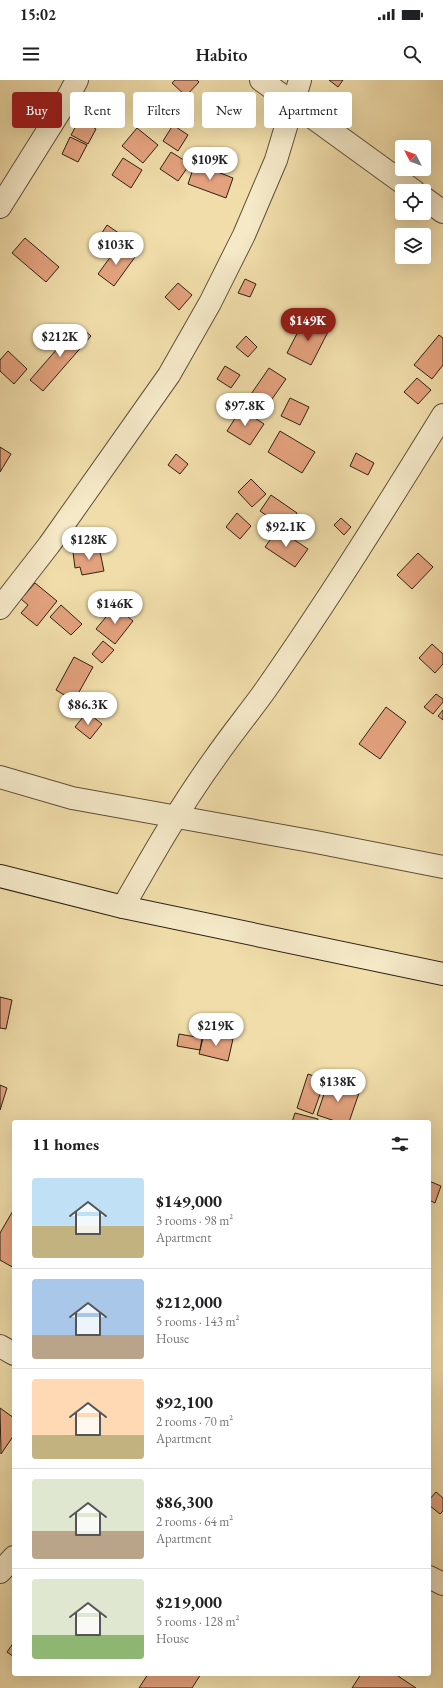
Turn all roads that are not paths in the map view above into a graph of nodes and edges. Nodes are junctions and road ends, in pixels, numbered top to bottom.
1 (77, 80) edge
2 (261, 80) edge
3 (300, 80) edge
4 (277, 92) edge
5 (296, 92) edge
6 (285, 128) edge
7 (327, 128) edge
8 (404, 184) edge
9 (431, 203) edge
10 (0, 207) edge
11 (443, 212) edge
12 (443, 415) edge
13 (0, 608) edge
14 (0, 777) edge
15 (175, 817) junction
16 (443, 868) edge
17 (0, 876) edge
18 (123, 907) junction
19 (443, 974) edge
20 (0, 1346) edge
21 (12, 1353) edge
22 (12, 1559) edge
23 (0, 1572) edge
24 (431, 1578) edge
25 (443, 1584) edge

1 - 10 street
2 - 4 street
3 - 5 street
6 - 13 street
7 - 8 street
9 - 11 street
12 - 15 street
14 - 15 street
15 - 16 street
15 - 18 street
17 - 18 street
18 - 19 street
20 - 21 street
22 - 23 street
24 - 25 street

